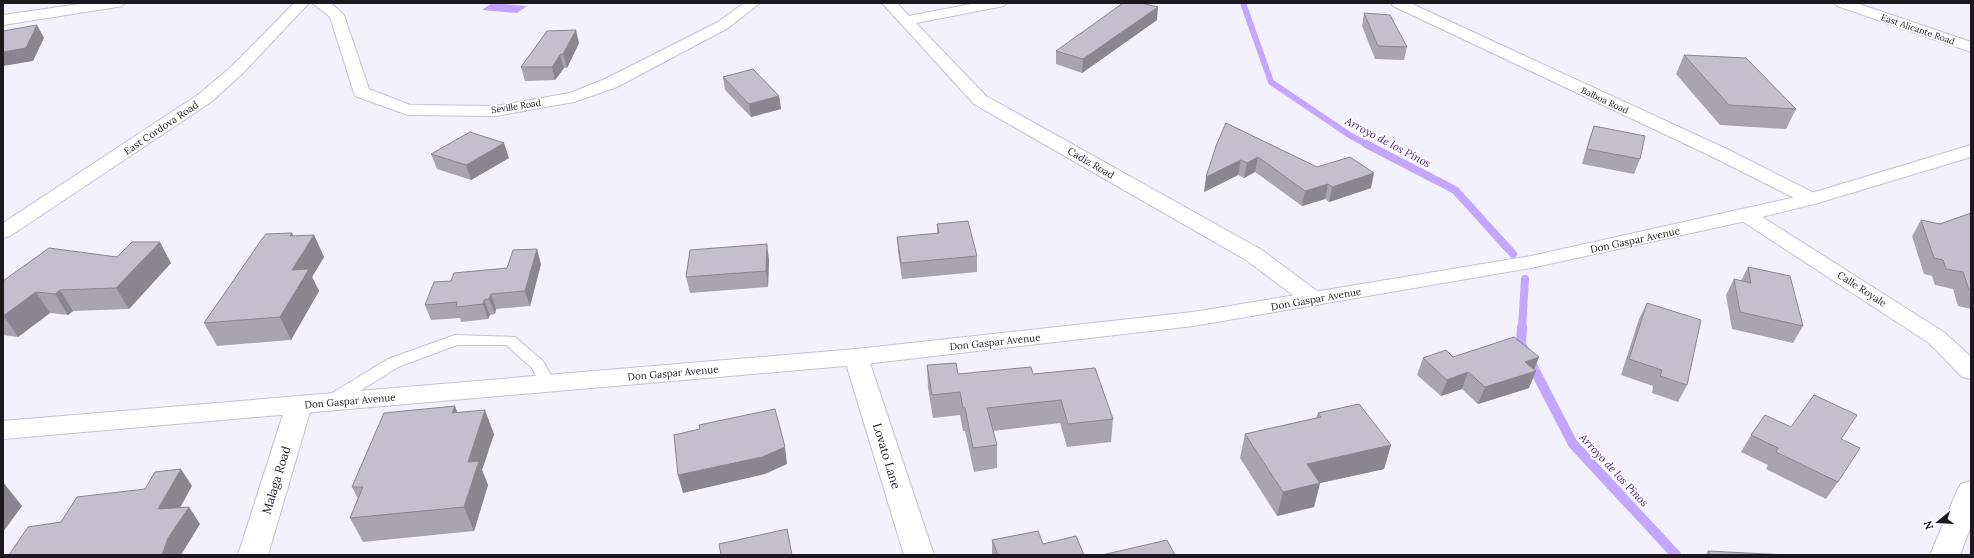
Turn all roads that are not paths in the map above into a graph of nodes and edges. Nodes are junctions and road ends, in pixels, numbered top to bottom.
1 (117, 3) edge
2 (302, 3) edge
3 (319, 3) edge
4 (753, 3) edge
5 (889, 3) edge
6 (999, 3) edge
7 (1398, 3) edge
8 (1842, 3) edge
9 (3, 20) edge
10 (905, 21) junction
11 (1971, 47) edge
12 (1971, 151) edge
13 (1811, 199) junction
14 (1746, 215) junction
15 (3, 232) edge
16 (1313, 299) junction
17 (856, 357) junction
18 (1971, 371) edge
19 (547, 383) junction
20 (330, 402) junction
21 (299, 405) junction
22 (3, 430) edge
23 (1971, 491) edge
24 (253, 555) edge
25 (918, 555) edge
26 (1945, 555) edge

1 - 9 street
2 - 15 street, East Cordova Road
3 - 4 street, Seville Road
5 - 10 street, Cadiz Road
6 - 10 street
7 - 13 street, Balboa Road
8 - 11 street, East Alicante Road
10 - 16 street, Cadiz Road
12 - 13 street, Don Gaspar Avenue
13 - 14 street, Don Gaspar Avenue
14 - 16 street, Don Gaspar Avenue
14 - 18 street, Calle Royale
16 - 17 street, Don Gaspar Avenue
17 - 19 street, Don Gaspar Avenue
17 - 25 street, Lovato Lane
19 - 20 street, Don Gaspar Avenue
19 - 20 lane
20 - 21 street, Don Gaspar Avenue
21 - 22 street, Don Gaspar Avenue
21 - 24 street, Malaga Road
23 - 26 street

